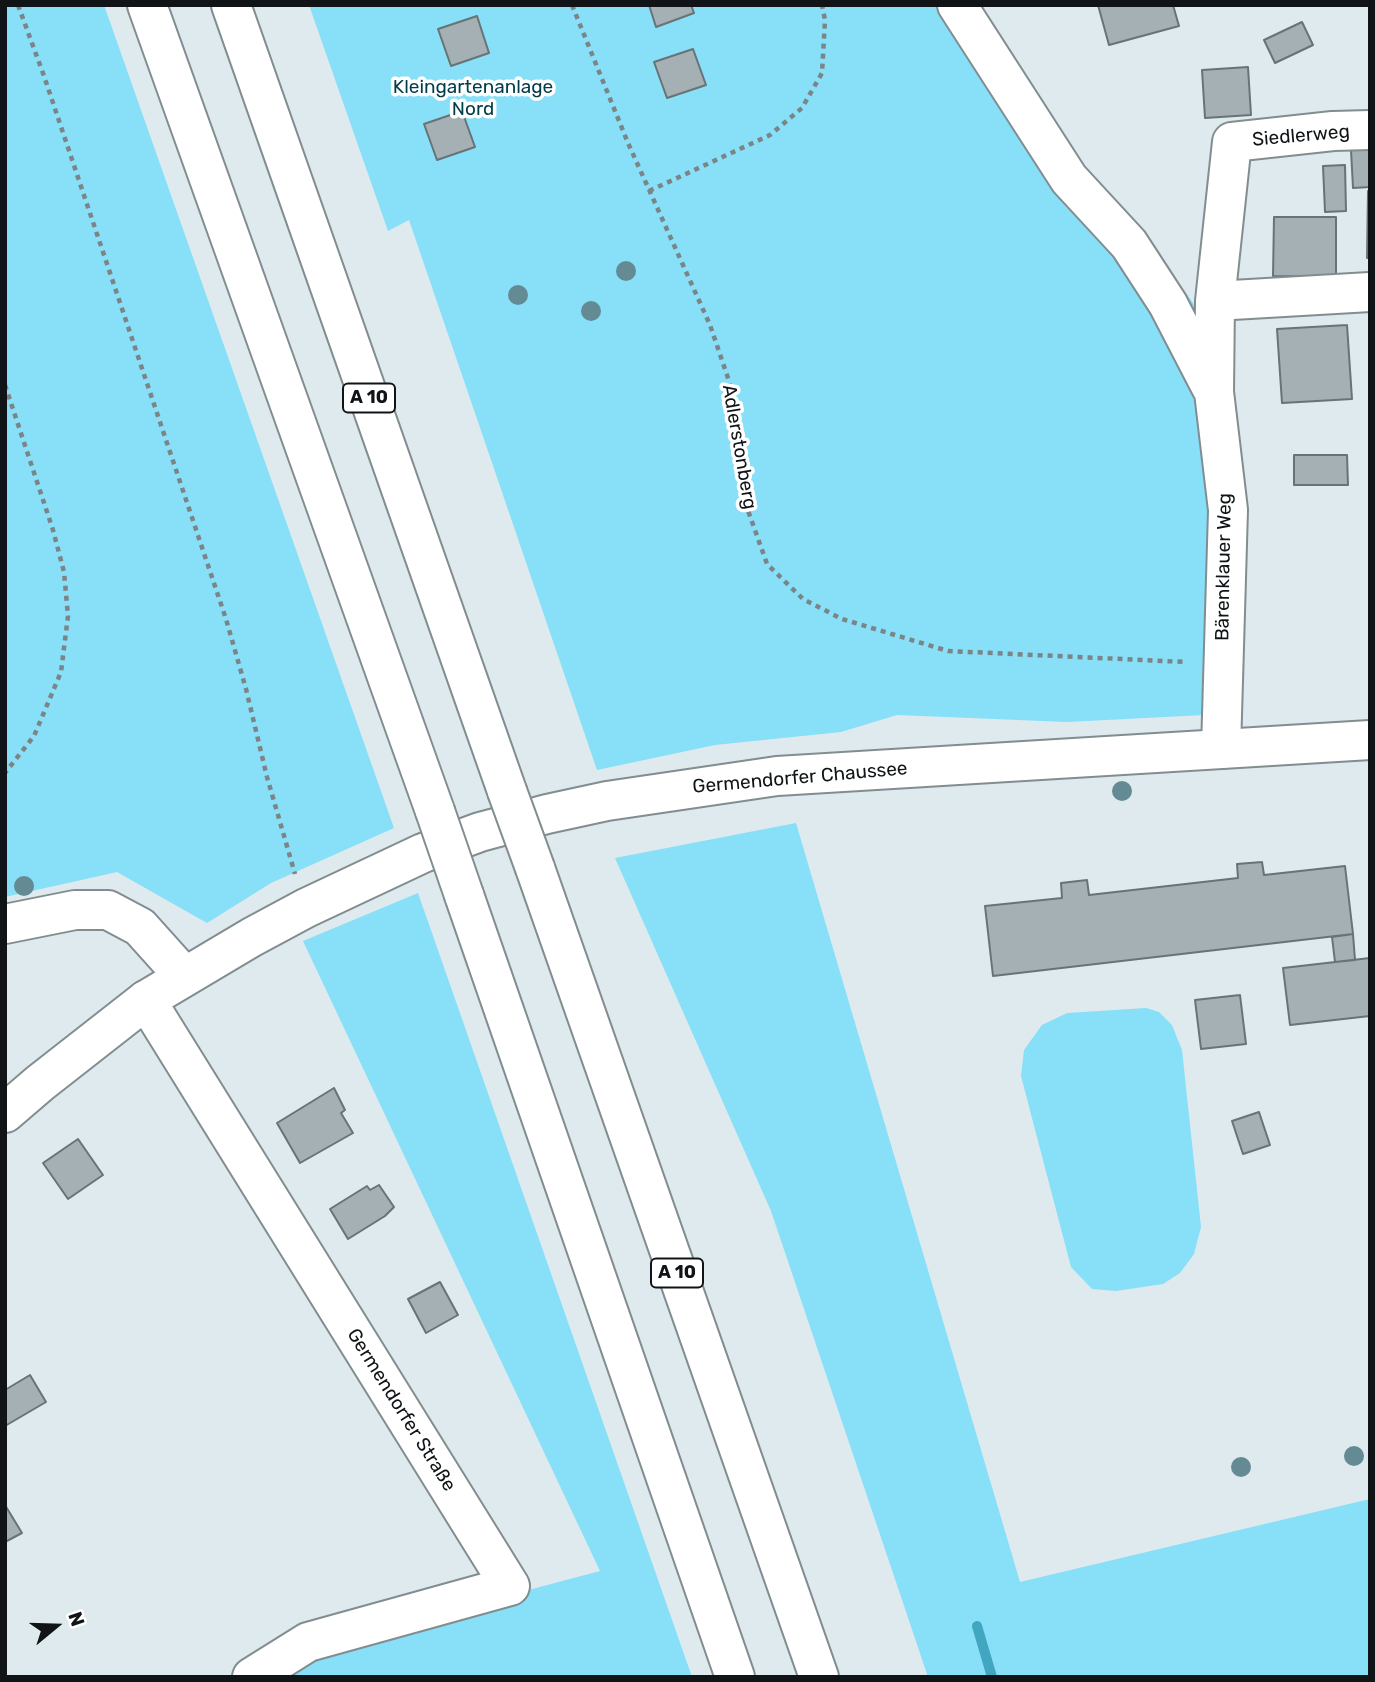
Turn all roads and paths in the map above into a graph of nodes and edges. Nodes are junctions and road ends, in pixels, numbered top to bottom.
1 (18, 5) edge
2 (147, 5) edge
3 (231, 5) edge
4 (572, 5) edge
5 (822, 5) edge
6 (957, 5) edge
7 (1370, 130) edge
8 (1232, 142) joint
9 (649, 191) junction
10 (1370, 292) edge
11 (1215, 301) junction
12 (5, 385) edge
13 (1214, 392) junction
14 (1222, 664) junction
15 (1370, 740) edge
16 (1221, 749) junction
17 (5, 773) edge
18 (306, 908) junction
19 (5, 924) edge
20 (184, 976) junction
21 (146, 1000) junction
22 (5, 1113) edge
23 (252, 1677) edge
24 (735, 1677) edge
25 (819, 1677) edge

1 - 18 path
2 - 24 main road, bridge
3 - 25 main road, A 10, bridge
4 - 9 path, Adlerstonberg
5 - 9 path
6 - 13 main road
7 - 8 main road, Siedlerweg
8 - 11 main road, Bärenklauer Weg
9 - 14 path, Adlerstonberg
10 - 11 main road
11 - 13 main road, Bärenklauer Weg
12 - 17 path
13 - 14 main road, Bärenklauer Weg
14 - 16 main road, Bärenklauer Weg
15 - 16 main road, Germendorfer Chaussee
16 - 18 main road, Germendorfer Chaussee
18 - 20 main road, Germendorfer Chaussee
19 - 20 main road
20 - 21 main road
21 - 22 main road
21 - 23 main road, Germendorfer Straße

